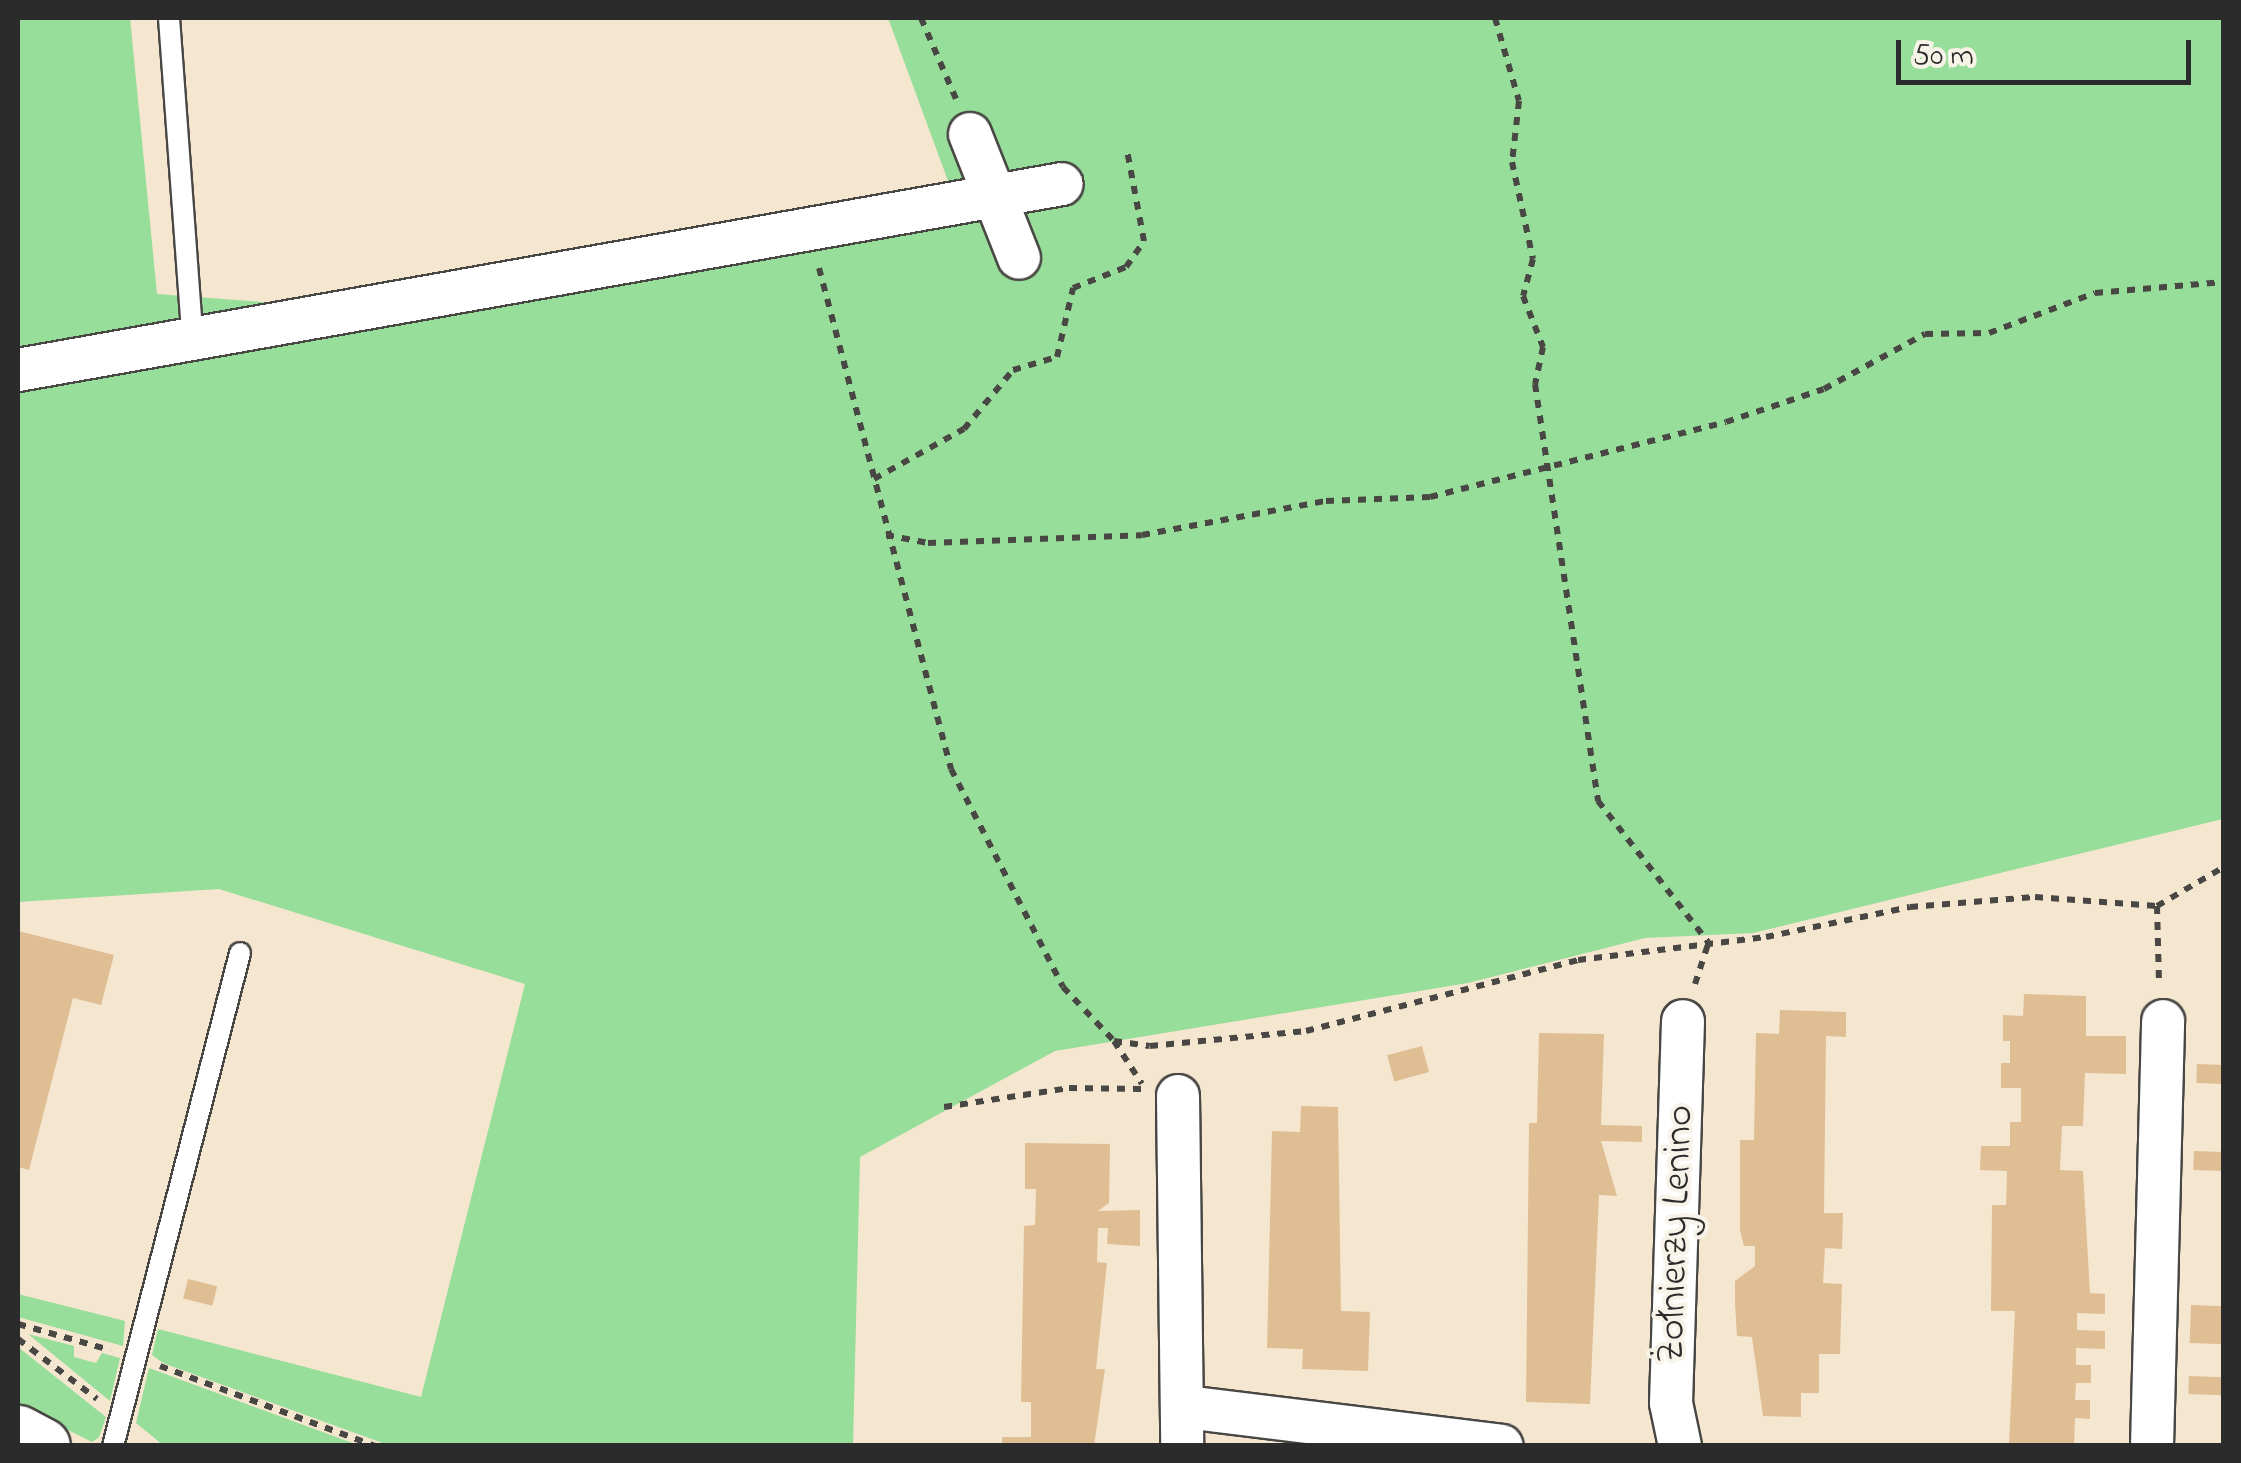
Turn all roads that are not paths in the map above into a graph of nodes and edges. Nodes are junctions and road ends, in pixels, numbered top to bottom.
1 (169, 18) edge
2 (970, 134) road end
3 (1062, 184) dead end
4 (995, 196) junction
5 (1019, 258) dead end
6 (193, 342) junction
7 (18, 370) edge
8 (240, 953) dead end
9 (1683, 1021) dead end
10 (2163, 1021) road end
11 (1162, 1093) road end
12 (1184, 1426) edge
13 (18, 1433) edge
14 (42, 1446) edge
15 (113, 1446) edge
16 (1502, 1446) edge
17 (1680, 1446) edge
18 (2152, 1446) edge

1 - 6 lane
2 - 4 street
3 - 4 street
4 - 5 street
4 - 6 street
6 - 7 street
8 - 15 lane
9 - 17 street, Żołnierzy Lenino
10 - 18 street
11 - 12 street
12 - 16 street
13 - 14 main road

